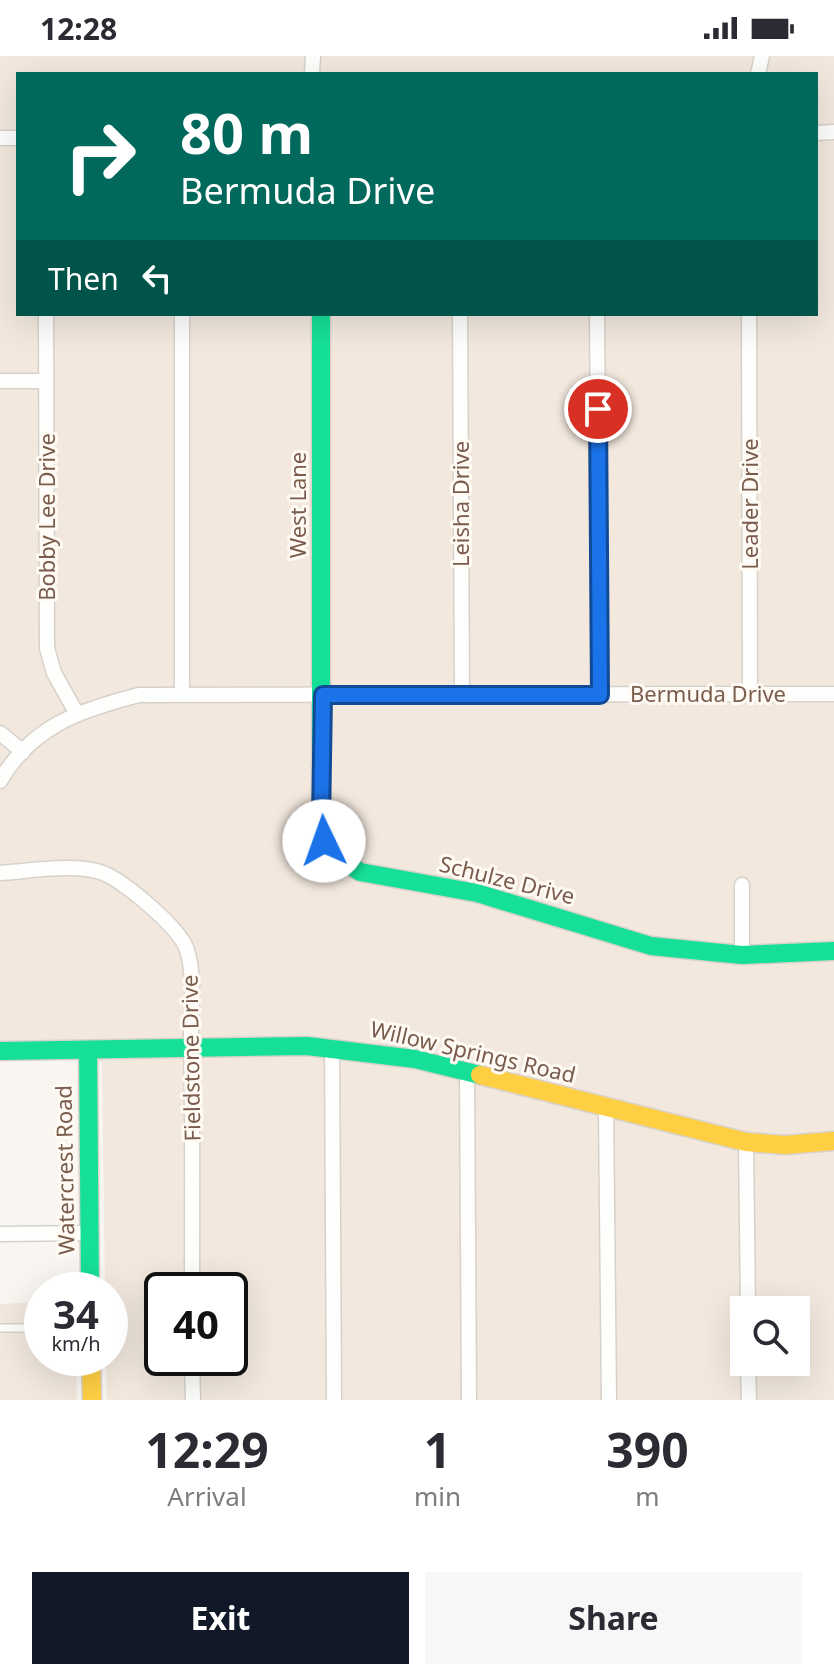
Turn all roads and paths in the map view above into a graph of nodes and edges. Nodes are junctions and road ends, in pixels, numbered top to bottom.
1 (46, 316) edge
2 (182, 316) edge
3 (321, 316) edge
4 (460, 316) edge
5 (597, 316) edge
6 (749, 316) edge
7 (0, 381) edge
8 (46, 381) junction
9 (182, 694) junction
10 (750, 694) junction
11 (834, 694) edge
12 (323, 695) junction
13 (462, 695) junction
14 (600, 695) junction
15 (77, 714) junction
16 (0, 733) edge
17 (23, 752) junction
18 (0, 781) edge
19 (0, 873) edge
20 (742, 885) dead end
21 (834, 951) edge
22 (742, 955) junction
23 (332, 1047) junction
24 (192, 1049) junction
25 (88, 1050) junction
26 (0, 1051) edge
27 (467, 1073) junction
28 (606, 1108) junction
29 (834, 1141) edge
30 (746, 1142) junction
31 (90, 1233) junction
32 (0, 1234) edge
33 (90, 1272) edge
34 (192, 1272) edge
35 (748, 1296) edge
36 (0, 1328) edge
37 (24, 1328) edge
38 (91, 1376) edge
39 (192, 1376) edge
40 (748, 1376) edge
41 (92, 1400) edge
42 (193, 1400) edge
43 (334, 1400) edge
44 (469, 1400) edge
45 (609, 1400) edge
46 (749, 1400) edge

1 - 8 street, Bobby Lee Drive
2 - 9 street
3 - 12 street, West Lane
4 - 13 street, Leisha Drive
5 - 14 street
6 - 10 street, Leader Drive
7 - 8 street
8 - 15 street, Bobby Lee Drive
9 - 12 street, Bermuda Drive
9 - 15 street, Bermuda Drive
10 - 11 street, Bermuda Drive
10 - 14 street, Bermuda Drive
12 - 13 street, Bermuda Drive
12 - 22 street, Schulze Drive
13 - 14 street, Bermuda Drive
15 - 17 street, Bermuda Drive
16 - 17 street
17 - 18 street, Bermuda Drive
19 - 24 street, Fieldstone Drive
20 - 22 street
21 - 22 street, Schulze Drive
23 - 24 street, Willow Springs Road
23 - 27 street, Willow Springs Road
23 - 43 street
24 - 25 street, Willow Springs Road
24 - 34 street, Fieldstone Drive
25 - 26 street, Willow Springs Road
25 - 31 street, Watercrest Road
27 - 28 street, Willow Springs Road
27 - 44 street
28 - 30 street, Willow Springs Road
28 - 45 street
29 - 30 street, Willow Springs Road
30 - 35 street
31 - 32 street
31 - 33 street, Watercrest Road
36 - 37 lane
38 - 41 street
39 - 42 street
40 - 46 street

